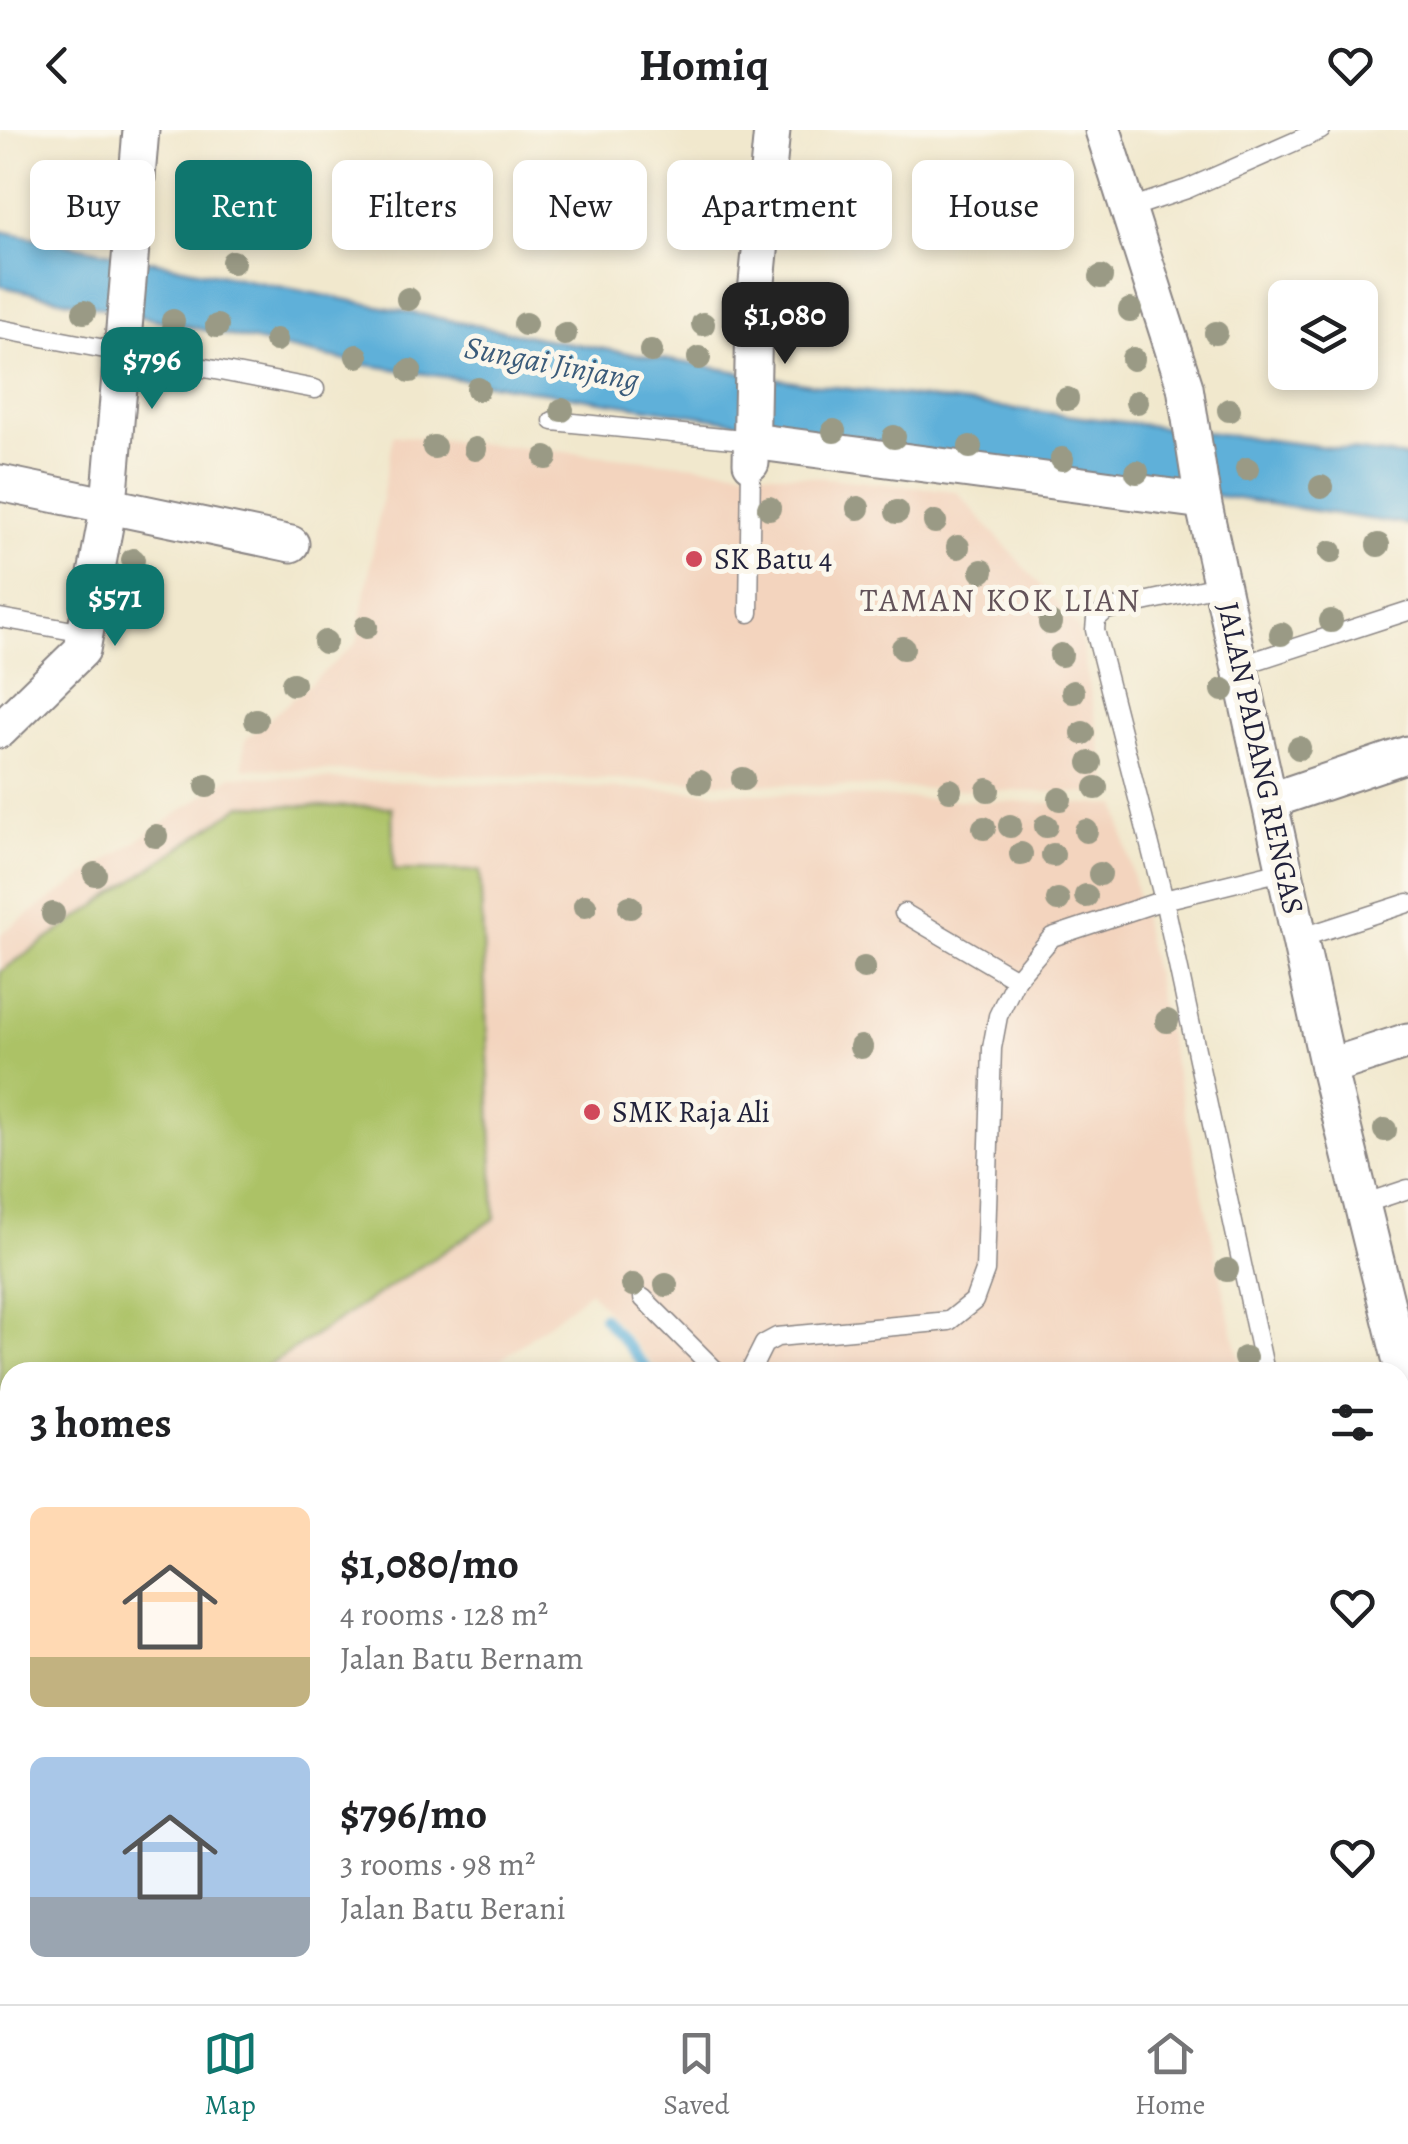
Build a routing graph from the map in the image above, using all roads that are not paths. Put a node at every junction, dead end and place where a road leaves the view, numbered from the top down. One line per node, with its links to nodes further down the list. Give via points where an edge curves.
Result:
1 (140, 130): 7 (street)
2 (772, 130): 10 (street, via 754,313)
3 (1103, 130): 5 (street, JALAN PADANG RENGAS)
4 (1321, 130): 5 (lane)
5 (1130, 208): 12 (street, JALAN PADANG RENGAS, via 1185,387)
6 (0, 328): 7 (lane)
7 (125, 353): 8 (lane); 13 (street)
8 (315, 389)
9 (552, 422): 10 (lane)
10 (751, 442): 12 (street); 17 (lane)
11 (0, 483): 13 (street)
12 (1203, 498): 15 (street, JALAN PADANG RENGAS)
13 (110, 504): 14 (street); 19 (street)
14 (291, 544)
15 (1223, 584): 20 (street, JALAN PADANG RENGAS); 25 (lane, via 1106,610 1096,619)
16 (1408, 612): 20 (lane)
17 (749, 613)
18 (0, 618): 19 (lane)
19 (85, 633): 21 (street, via 82,650)
20 (1242, 665): 23 (street, JALAN PADANG RENGAS)
21 (0, 730)
22 (1408, 754): 23 (street)
23 (1272, 800): 24 (street, JALAN PADANG RENGAS)
24 (1286, 870): 25 (lane); 28 (street, JALAN PADANG RENGAS)
25 (1164, 900): 29 (lane, via 1052,938); 38 (lane)
26 (1408, 904): 28 (lane)
27 (904, 913): 29 (lane)
28 (1300, 938): 31 (street, JALAN PADANG RENGAS)
29 (1016, 979): 37 (lane, via 992,1048 985,1271 974,1302 950,1321 777,1337 764,1344)
30 (1408, 1041): 31 (street)
31 (1328, 1068): 33 (street, JALAN PADANG RENGAS)
32 (1408, 1189): 33 (lane)
33 (1362, 1204): 35 (street, JALAN PADANG RENGAS)
34 (643, 1298): 36 (lane)
35 (1402, 1339)
36 (707, 1362)
37 (755, 1362)
38 (1262, 1362)

